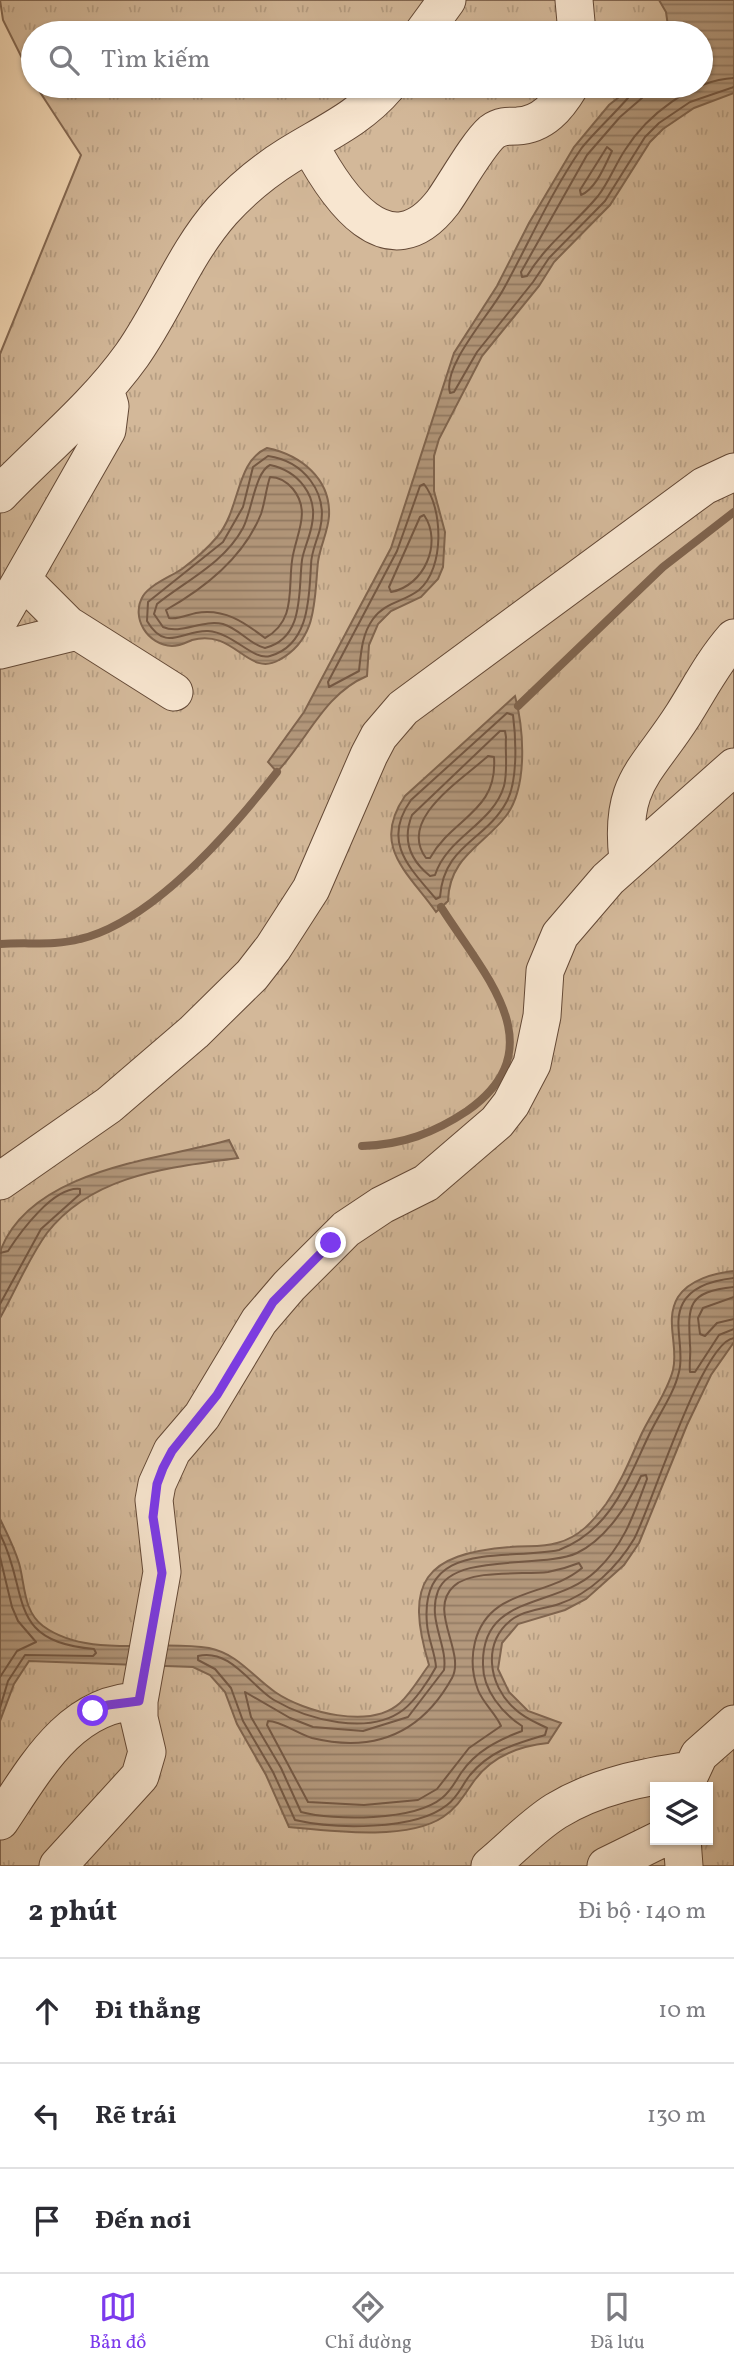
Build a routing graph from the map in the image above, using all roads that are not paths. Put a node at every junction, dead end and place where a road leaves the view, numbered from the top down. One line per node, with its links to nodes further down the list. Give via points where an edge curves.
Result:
1 (447, 0): 3 (lane)
2 (574, 0): 4 (lane)
3 (432, 21)
4 (576, 21)
5 (374, 98): 7 (lane, via 345,124)
6 (560, 98): 7 (lane, via 543,119 492,133 440,205 408,232 385,231 358,212 330,180)
7 (309, 144): 8 (lane, via 255,180 211,225 187,258 148,331)
8 (105, 389): 10 (lane); 11 (lane, via 110,406 107,430)
9 (734, 472): 19 (lane, via 704,486 404,708 369,755 311,889 251,975 194,1032 109,1105)
10 (0, 494)
11 (23, 580): 12 (lane); 13 (lane)
12 (0, 618)
13 (77, 631): 15 (lane); 16 (lane)
14 (734, 638): 18 (lane, via 638,776 627,819)
15 (0, 650)
16 (174, 692)
17 (734, 767): 18 (lane)
18 (628, 860): 20 (lane, via 571,919 551,952 541,990 538,1042 511,1104 447,1167 346,1229 289,1286 259,1321 209,1406 172,1451 154,1500 162,1573)
19 (0, 1181)
20 (141, 1693): 23 (lane, via 79,1720 38,1766); 26 (lane, via 147,1752 144,1769)
21 (734, 1724): 22 (lane, via 710,1742)
22 (687, 1779): 27 (lane, via 630,1781 580,1798 535,1826)
23 (0, 1821)
24 (650, 1844): 28 (lane)
25 (682, 1845): 29 (lane)
26 (58, 1866)
27 (490, 1866)
28 (606, 1866)
29 (684, 1866)

